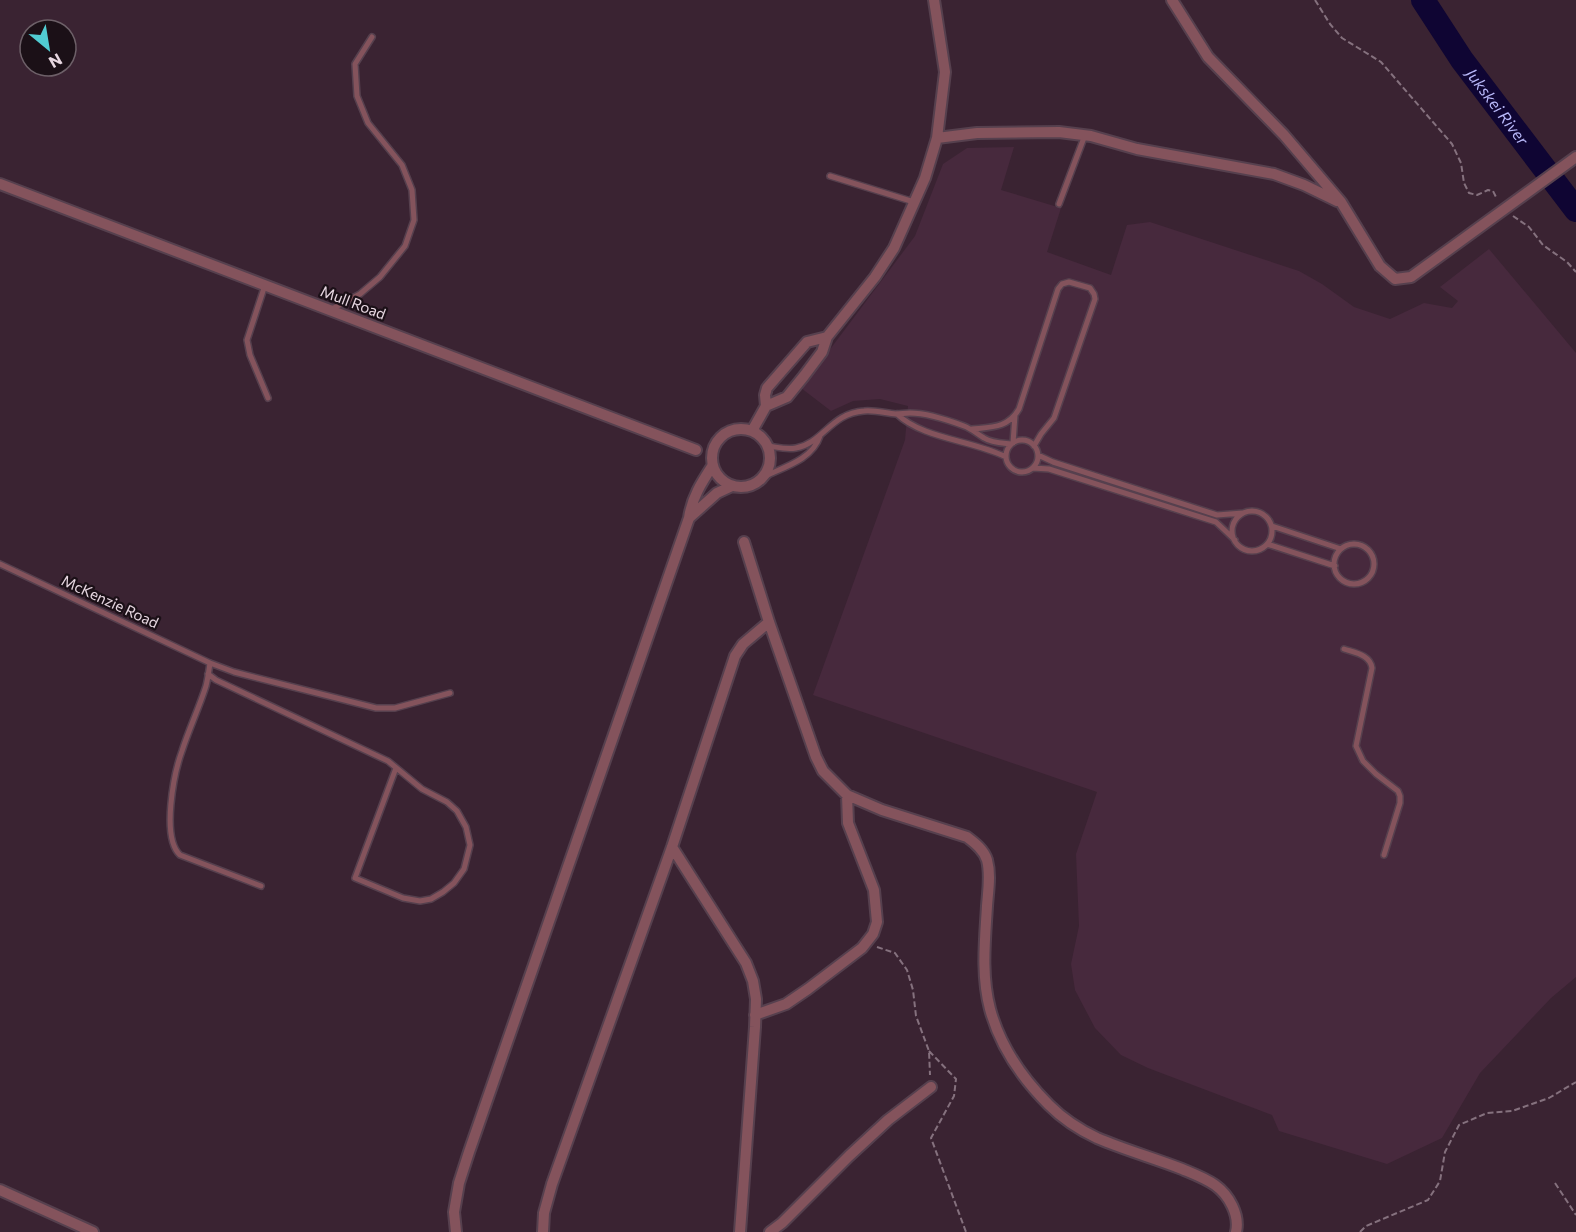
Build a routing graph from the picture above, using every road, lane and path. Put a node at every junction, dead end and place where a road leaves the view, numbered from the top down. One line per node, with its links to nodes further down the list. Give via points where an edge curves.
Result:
1 (934, 0): 6 (street, via 945,72)
2 (1172, 0): 11 (street, via 1208,57 1284,135)
3 (1315, 0): 13 (path, via 1342,38 1381,62 1452,144 1469,193 1492,191)
4 (372, 37): 16 (lane, via 355,64 357,96 368,123 402,165 412,190 414,220 405,246 380,277 360,294)
5 (1085, 135): 6 (street, via 1059,132); 11 (street, via 1137,149 1274,174); 12 (lane)
6 (937, 138): 10 (street)
7 (1576, 157): 13 (street)
8 (830, 176): 10 (lane)
9 (0, 184): 15 (street, Mull Road)
10 (914, 202): 17 (street, via 894,248)
11 (1341, 202): 13 (street, via 1380,266 1395,279 1412,277)
12 (1059, 204)
13 (1503, 208): 14 (path)
14 (1576, 272)
15 (265, 285): 16 (street, Mull Road); 18 (lane, via 247,340)
16 (330, 310): 28 (street, Mull Road)
17 (827, 337): 19 (street, via 822,352 787,397); 19 (street, via 807,342 780,372 767,388)
18 (268, 398)
19 (766, 406): 23 (street)
20 (897, 414): 22 (lane, via 930,416); 24 (lane, via 851,412); 30 (lane, via 924,431)
21 (1015, 415): 22 (lane, via 1000,426); 25 (lane); 27 (lane, via 1060,286 1069,282 1090,288 1095,299 1054,418)
22 (972, 429): 25 (lane, via 985,439)
23 (752, 431): 26 (street); 31 (street, via 734,430 719,439 714,447)
24 (820, 435): 26 (lane, via 795,448); 33 (lane, via 815,448 806,456)
25 (1012, 444): 27 (lane, via 1028,441); 30 (lane)
26 (768, 446): 33 (street, via 770,462)
27 (1034, 446): 29 (lane)
28 (696, 450)
29 (1038, 455): 32 (lane); 35 (lane, via 1212,513)
30 (1006, 457): 32 (lane, via 1008,465 1016,471)
31 (713, 465): 34 (street, via 716,474); 36 (street, via 696,492)
32 (1033, 468): 38 (lane, via 1049,468 1216,522)
33 (763, 477): 34 (street, via 748,486)
34 (732, 486): 36 (street, via 717,493)
35 (1243, 513): 37 (lane, via 1258,512); 38 (lane, via 1233,525)
36 (689, 518): 63 (street, via 459,1183 454,1212)
37 (1272, 526): 40 (lane); 41 (lane)
38 (1234, 540): 40 (lane, via 1251,551)
39 (744, 542): 44 (street)
40 (1267, 544): 43 (lane)
41 (1341, 549): 43 (lane); 43 (lane, via 1353,545 1365,548 1373,558 1373,570 1365,580 1353,584 1342,579)
42 (0, 564): 46 (lane, McKenzie Road)
43 (1335, 566)
44 (770, 622): 50 (street, via 816,757 823,771); 51 (street, via 743,644 735,656)
45 (1344, 649): 52 (lane, via 1370,660 1372,668 1356,746 1363,761 1400,796)
46 (210, 663): 47 (lane); 48 (lane, McKenzie Road, via 376,708 395,708)
47 (208, 674): 49 (lane); 53 (lane, via 176,771 170,819 174,847 180,855)
48 (450, 693)
49 (396, 768): 49 (lane, via 447,802 466,827 470,845 464,869 454,883 431,899 404,898 355,878)
50 (847, 795): 54 (street, via 848,823 874,891 877,922); 68 (street, via 975,843 987,860 989,876 984,969 989,1008 1011,1058 1050,1106 1072,1124 1216,1186 1236,1215)
51 (672, 847): 55 (street, via 746,963 753,981); 64 (street, via 552,1184)
52 (1384, 855)
53 (261, 886)
54 (866, 943): 55 (street, via 786,1004); 56 (path, via 895,953 907,970 916,1016)
55 (756, 1016): 65 (street)
56 (929, 1051): 58 (path); 67 (path, via 956,1079 954,1096 931,1137)
57 (1576, 1082): 69 (path, via 1549,1098 1512,1111 1487,1113 1459,1125 1445,1152 1440,1181 1428,1200)
58 (931, 1087): 66 (street, via 888,1120)
59 (1555, 1183): 61 (path)
60 (0, 1190): 62 (street)
61 (1576, 1215)
62 (93, 1232)
63 (456, 1232)
64 (543, 1232)
65 (740, 1232)
66 (770, 1232)
67 (966, 1232)
68 (1236, 1232)
69 (1360, 1232)

